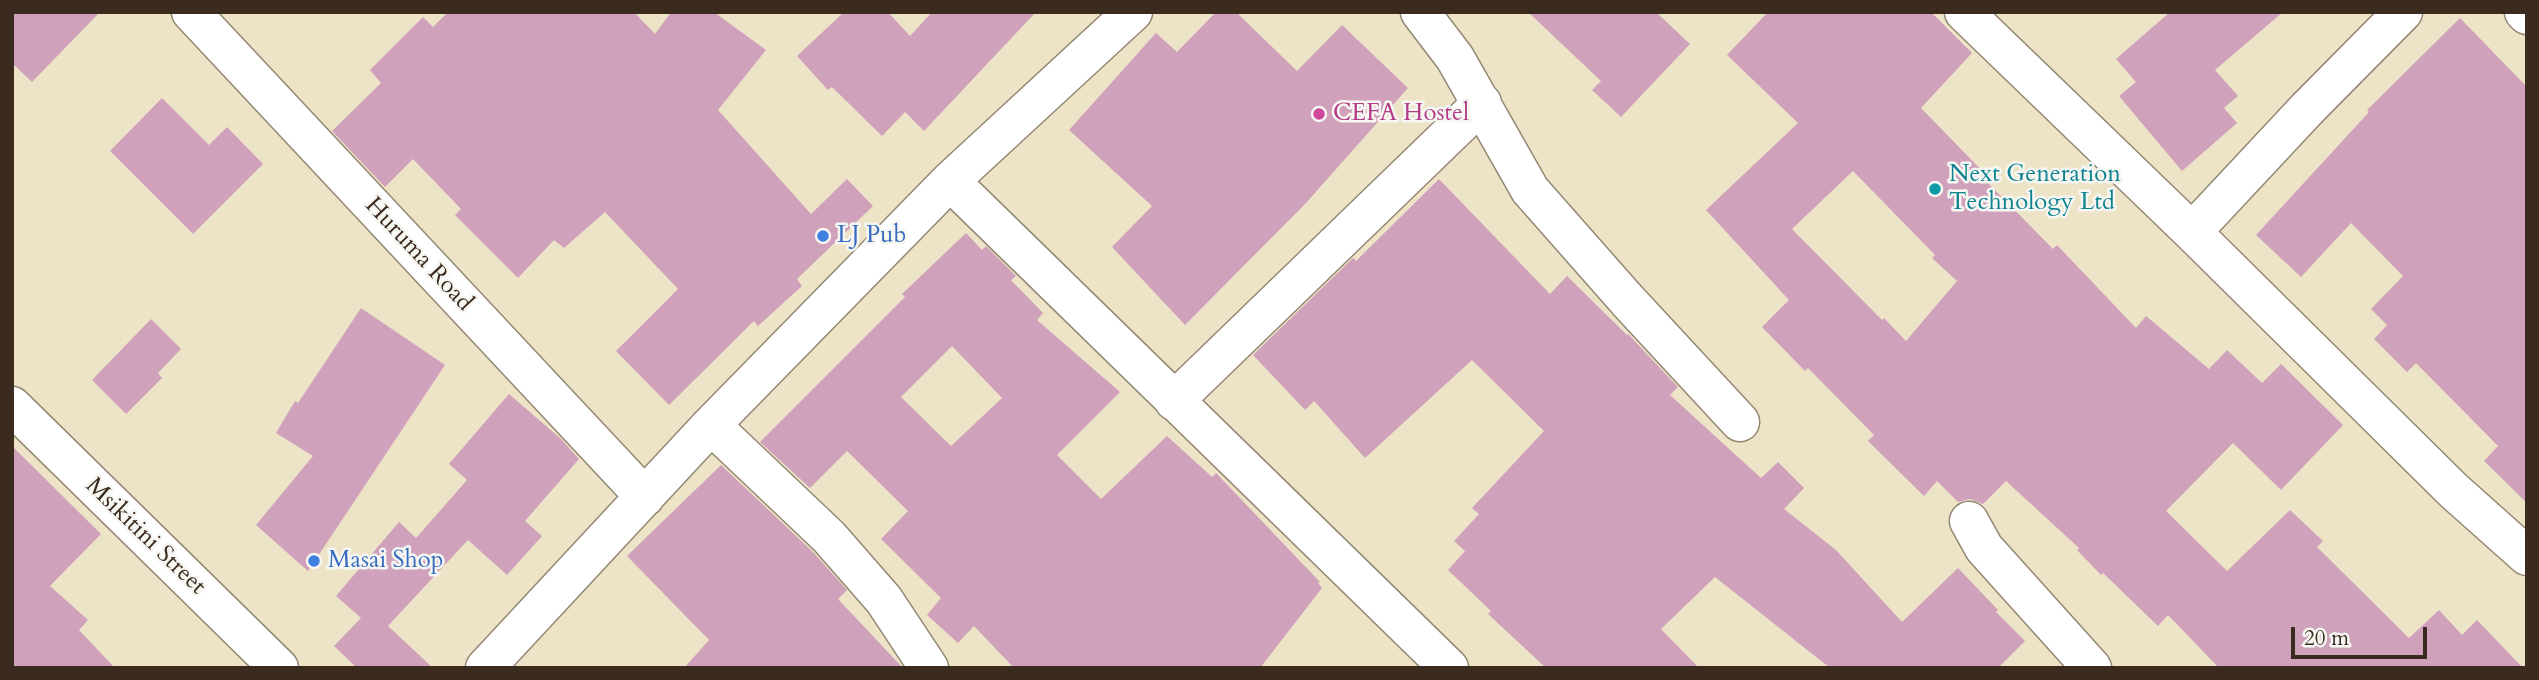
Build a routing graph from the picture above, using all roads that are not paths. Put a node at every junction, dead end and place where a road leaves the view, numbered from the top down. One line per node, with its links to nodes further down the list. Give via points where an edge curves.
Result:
1 (191, 12): 13 (street, Huruma Road)
2 (1133, 12): 7 (street)
3 (1420, 12): 6 (street)
4 (1964, 12): 8 (street)
5 (2403, 12): 8 (street)
6 (1482, 103): 9 (street); 11 (street, via 1530,190)
7 (950, 181): 9 (street); 12 (street)
8 (2192, 232): 15 (street, via 2454,491)
9 (1174, 401): 19 (street)
10 (12, 406): 16 (street, Msikitini Street)
11 (1740, 422)
12 (711, 425): 13 (street); 18 (street, via 829,537 884,600)
13 (645, 497): 17 (street)
14 (1969, 521): 20 (street, via 1984,548)
15 (2527, 556)
16 (279, 668)
17 (485, 668)
18 (929, 668)
19 (1449, 668)
20 (2092, 668)

